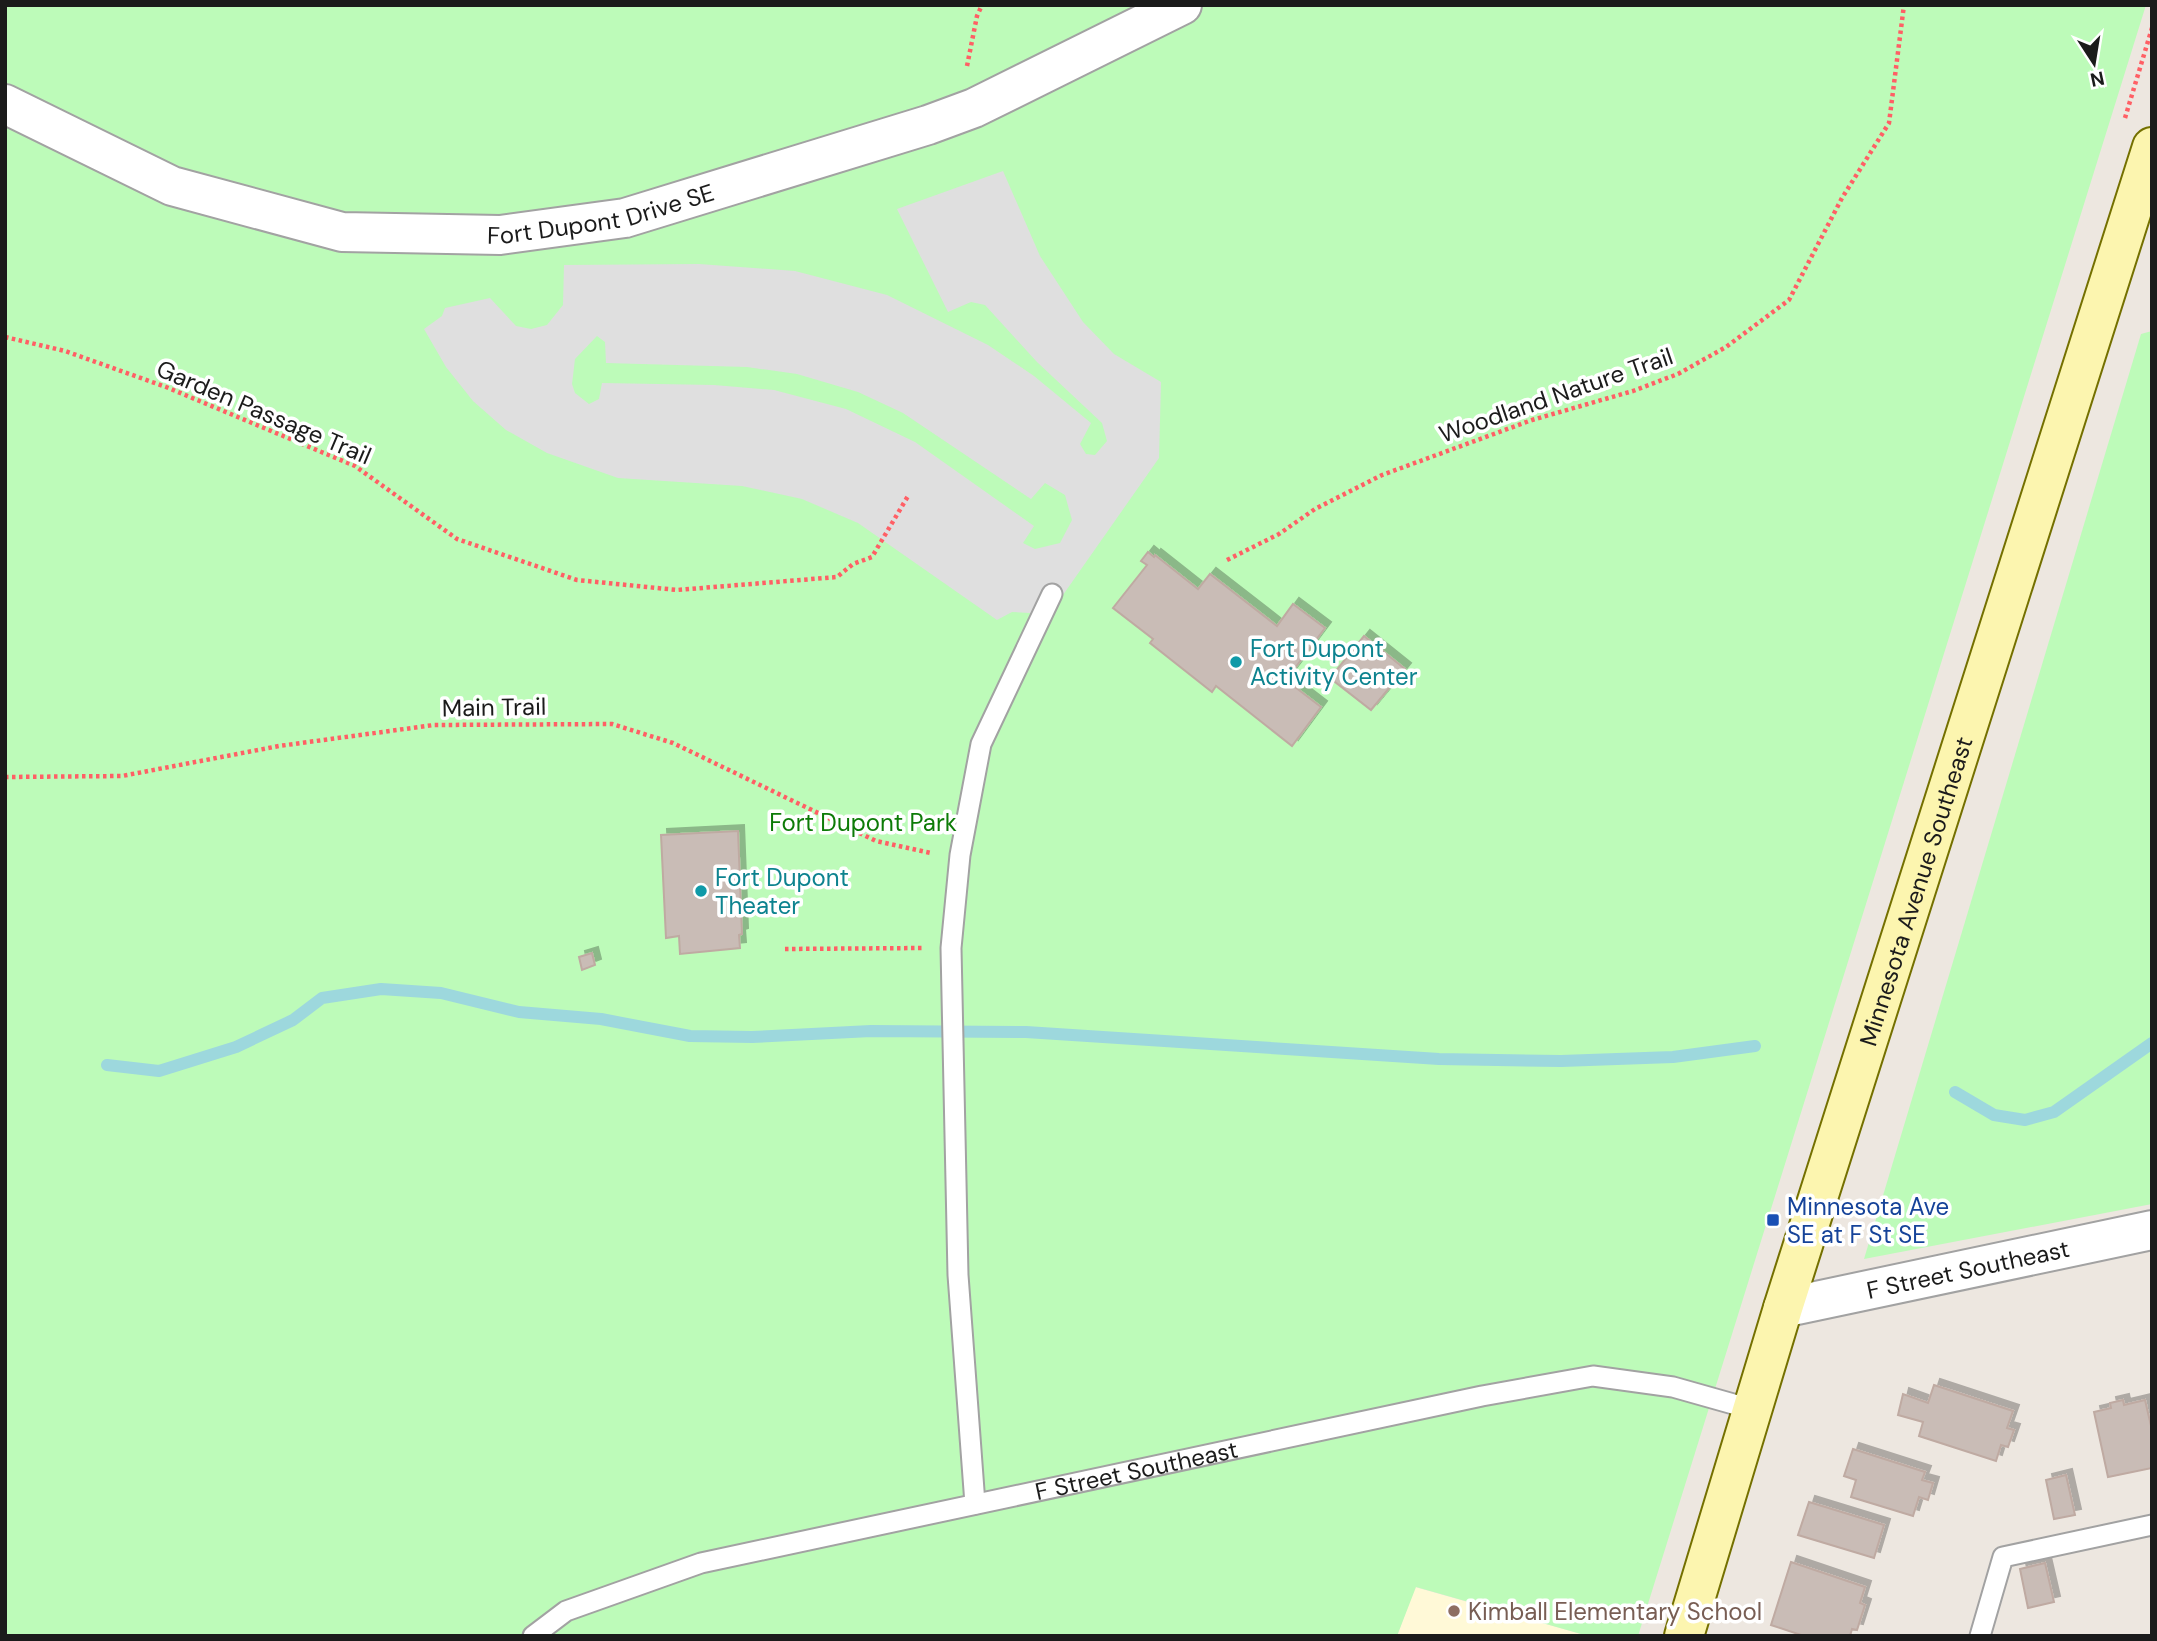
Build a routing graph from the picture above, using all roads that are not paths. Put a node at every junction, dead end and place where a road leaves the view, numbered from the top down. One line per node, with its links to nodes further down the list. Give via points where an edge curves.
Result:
1 (1182, 5): 2 (street, Fort Dupont Drive SE, via 974,108 928,125 625,218 500,235 342,232 172,186)
2 (5, 104)
3 (2152, 146): 6 (main road, Minnesota Avenue Southeast)
4 (1052, 594): 8 (lane, via 981,744 960,855 951,948 958,1275)
5 (2152, 1230): 6 (street, F Street Southeast)
6 (1783, 1308): 7 (main road, Minnesota Avenue Southeast)
7 (1751, 1409): 8 (lane, F Street Southeast, via 1673,1387 1593,1376); 11 (main road, Minnesota Avenue Southeast)
8 (975, 1504): 10 (lane, F Street Southeast, via 701,1563 566,1611)
9 (2152, 1525): 12 (lane, via 2003,1557)
10 (533, 1636)
11 (1684, 1636)
12 (1980, 1636)

